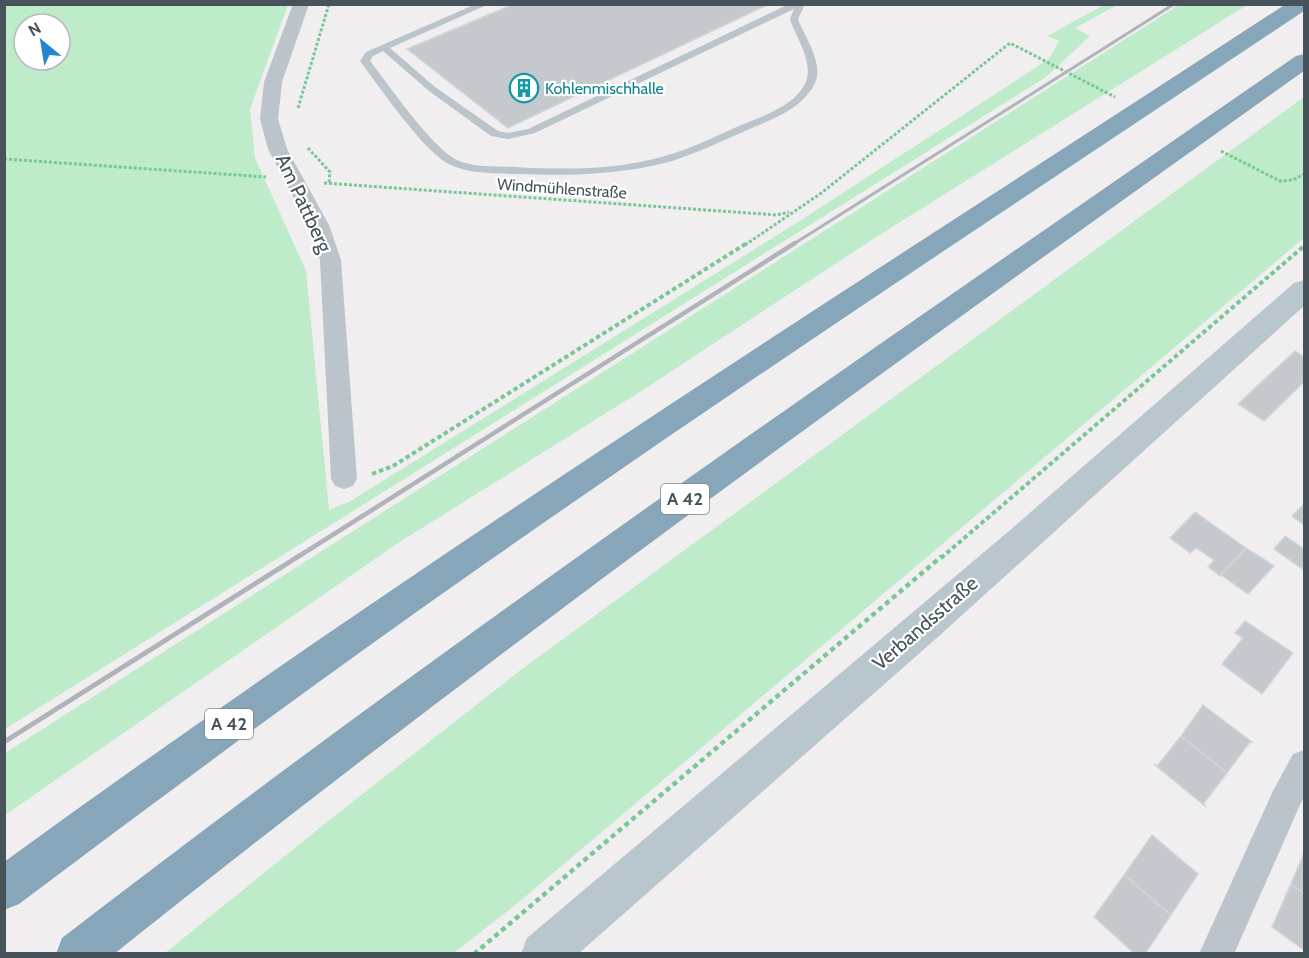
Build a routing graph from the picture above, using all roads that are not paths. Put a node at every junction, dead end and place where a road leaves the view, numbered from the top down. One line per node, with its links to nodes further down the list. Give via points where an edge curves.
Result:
1 (301, 4): 8 (street, Am Pattberg, via 268,106 272,133 316,220 332,266)
2 (485, 4): 5 (lane)
3 (799, 4): 5 (lane, via 531,131 508,136 484,128); 5 (lane, via 794,18 813,73 811,83 801,95 786,107 686,153 596,170 471,167 444,158 365,61 369,54)
4 (1302, 4): 10 (highway, A 42, via 456,563 124,798)
5 (384, 47)
6 (1305, 61): 12 (highway, A 42, via 535,606 188,866)
7 (1305, 290): 13 (main road, Verbandsstraße)
8 (344, 479)
9 (1305, 765): 11 (street, via 1284,802)
10 (4, 889)
11 (1216, 953)
12 (78, 954)
13 (543, 954)

